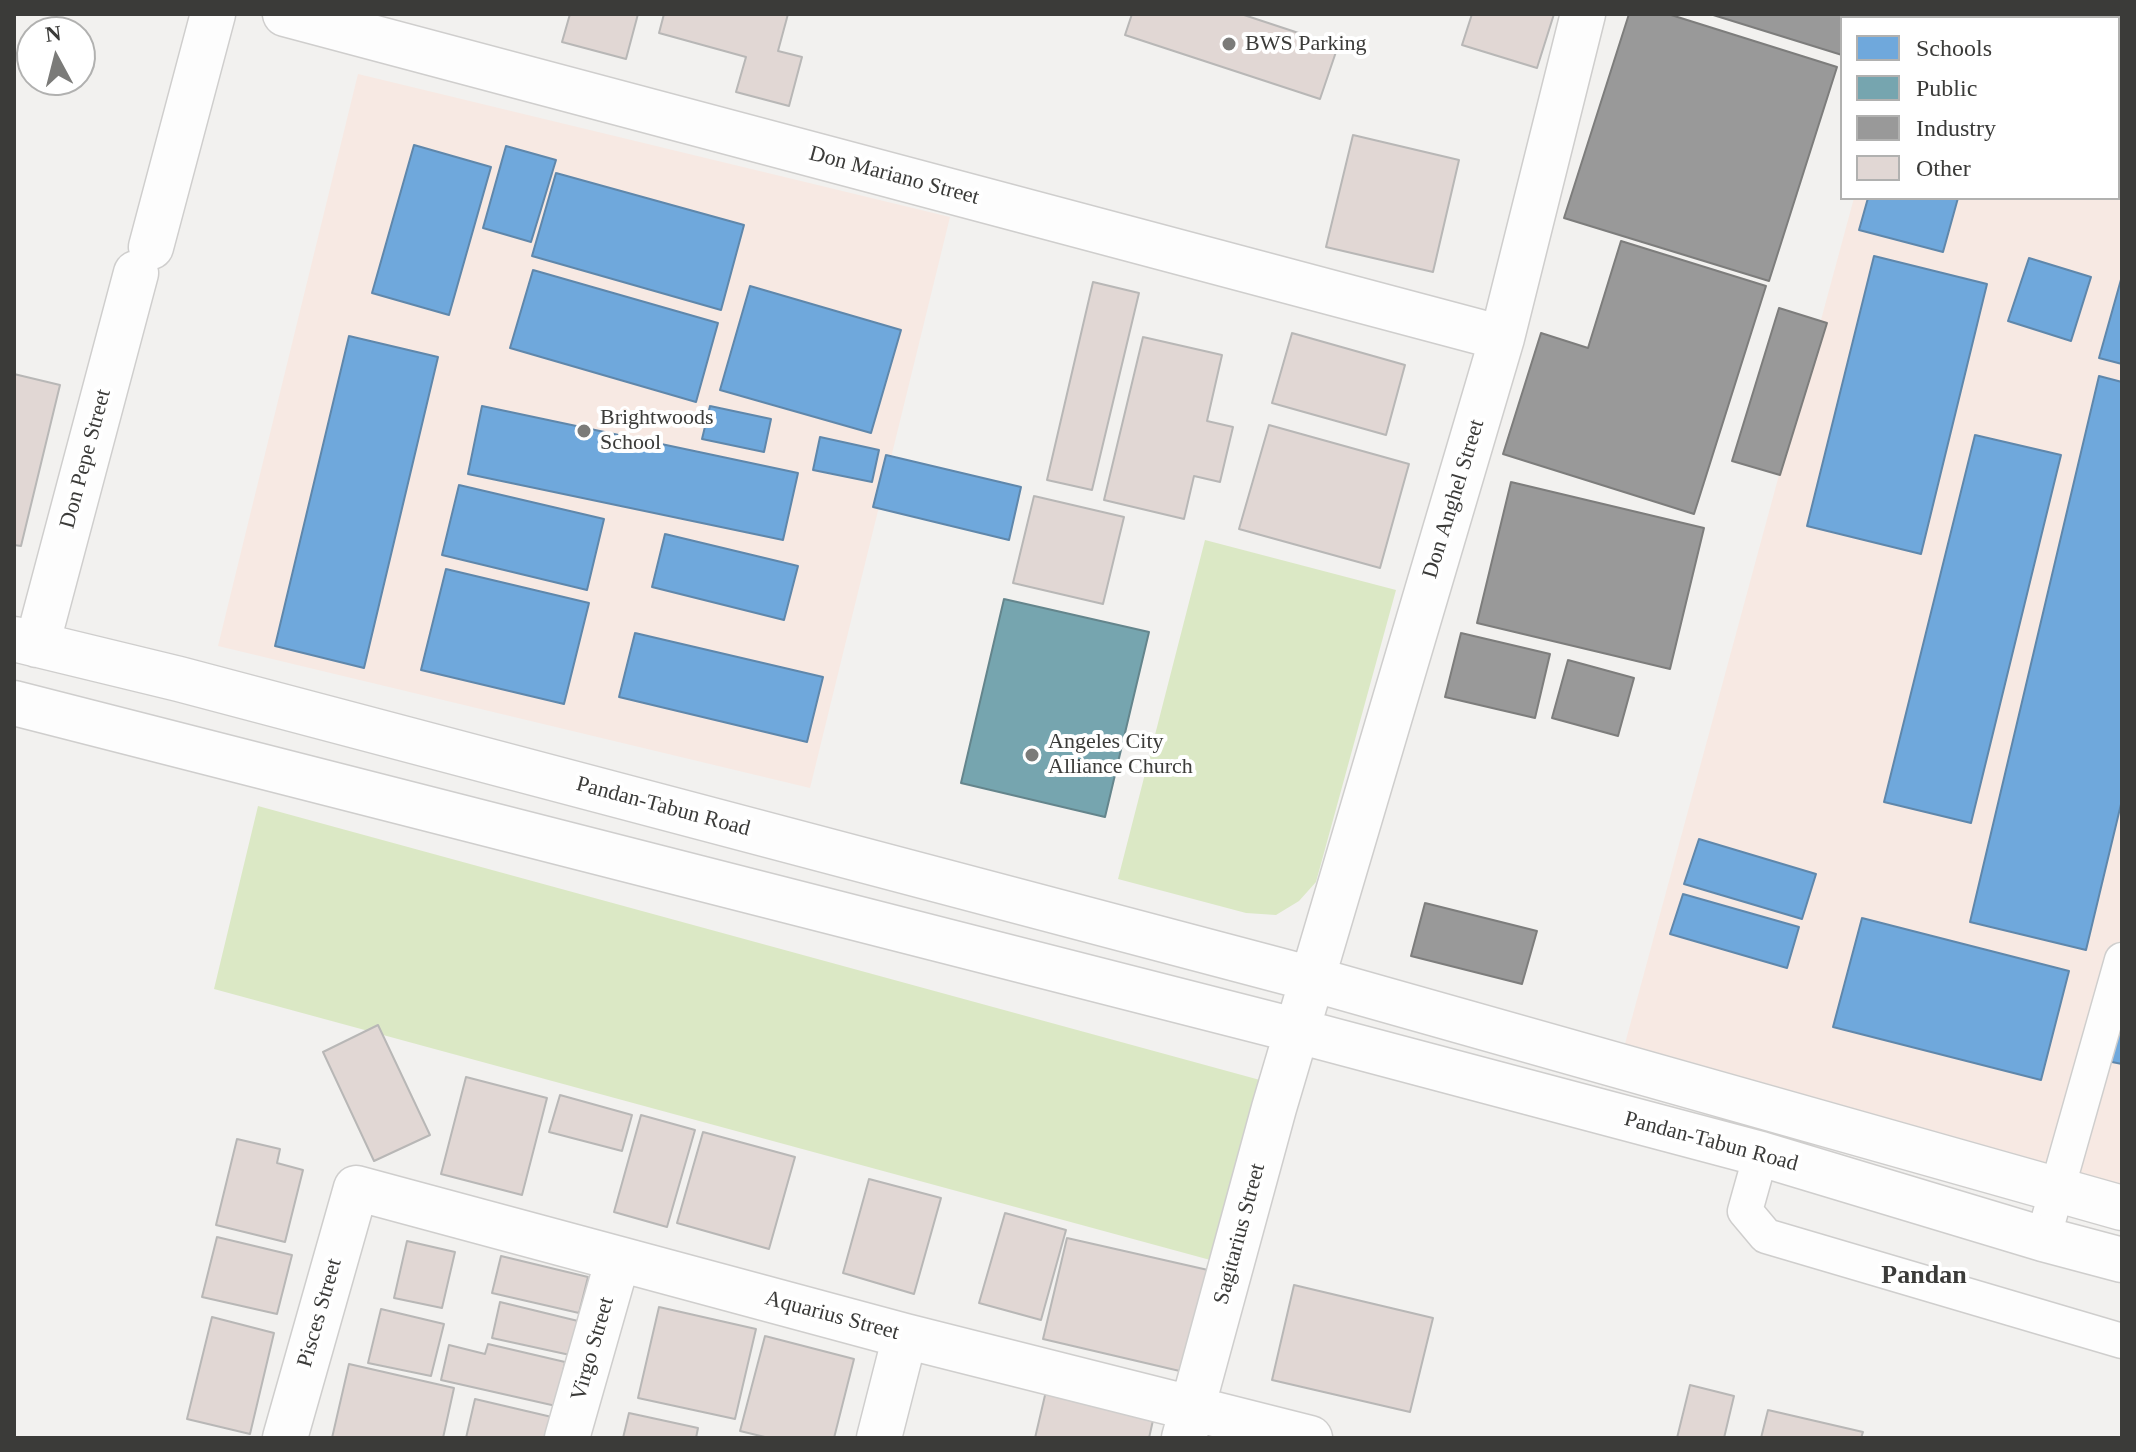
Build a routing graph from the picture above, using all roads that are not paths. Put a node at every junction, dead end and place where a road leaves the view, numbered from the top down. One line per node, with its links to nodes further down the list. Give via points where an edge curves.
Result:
1 (213, 14): 5 (street, Don Pepe Street)
2 (285, 14): 4 (street, Don Mariano Street)
3 (1583, 14): 4 (street, Don Anghel Street)
4 (1502, 338): 8 (street, Don Anghel Street)
5 (25, 642): 8 (street, Pandan-Tabun Road)
6 (14, 703): 9 (street, Pandan-Tabun Road)
7 (2122, 960): 12 (lane)
8 (1312, 979): 9 (street); 12 (street, Pandan-Tabun Road)
9 (1298, 1031): 10 (street, Pandan-Tabun Road); 19 (street, Sagitarius Street)
10 (1761, 1154): 14 (street, Pandan-Tabun Road); 18 (lane, via 1745,1211 1766,1236)
11 (356, 1188): 15 (street, Aquarius Street); 20 (street, Pisces Street)
12 (2058, 1190): 13 (street, Pandan-Tabun Road); 14 (lane)
13 (2122, 1208)
14 (2043, 1239): 16 (street, Pandan-Tabun Road)
15 (618, 1259): 17 (street, Aquarius Street); 21 (street, Virgo Street)
16 (2122, 1260)
17 (905, 1336): 19 (street, Aquarius Street); 22 (street)
18 (2122, 1341)
19 (1188, 1423): 23 (street, Aquarius Street)
20 (285, 1438)
21 (567, 1438)
22 (879, 1438)
23 (1310, 1438)

